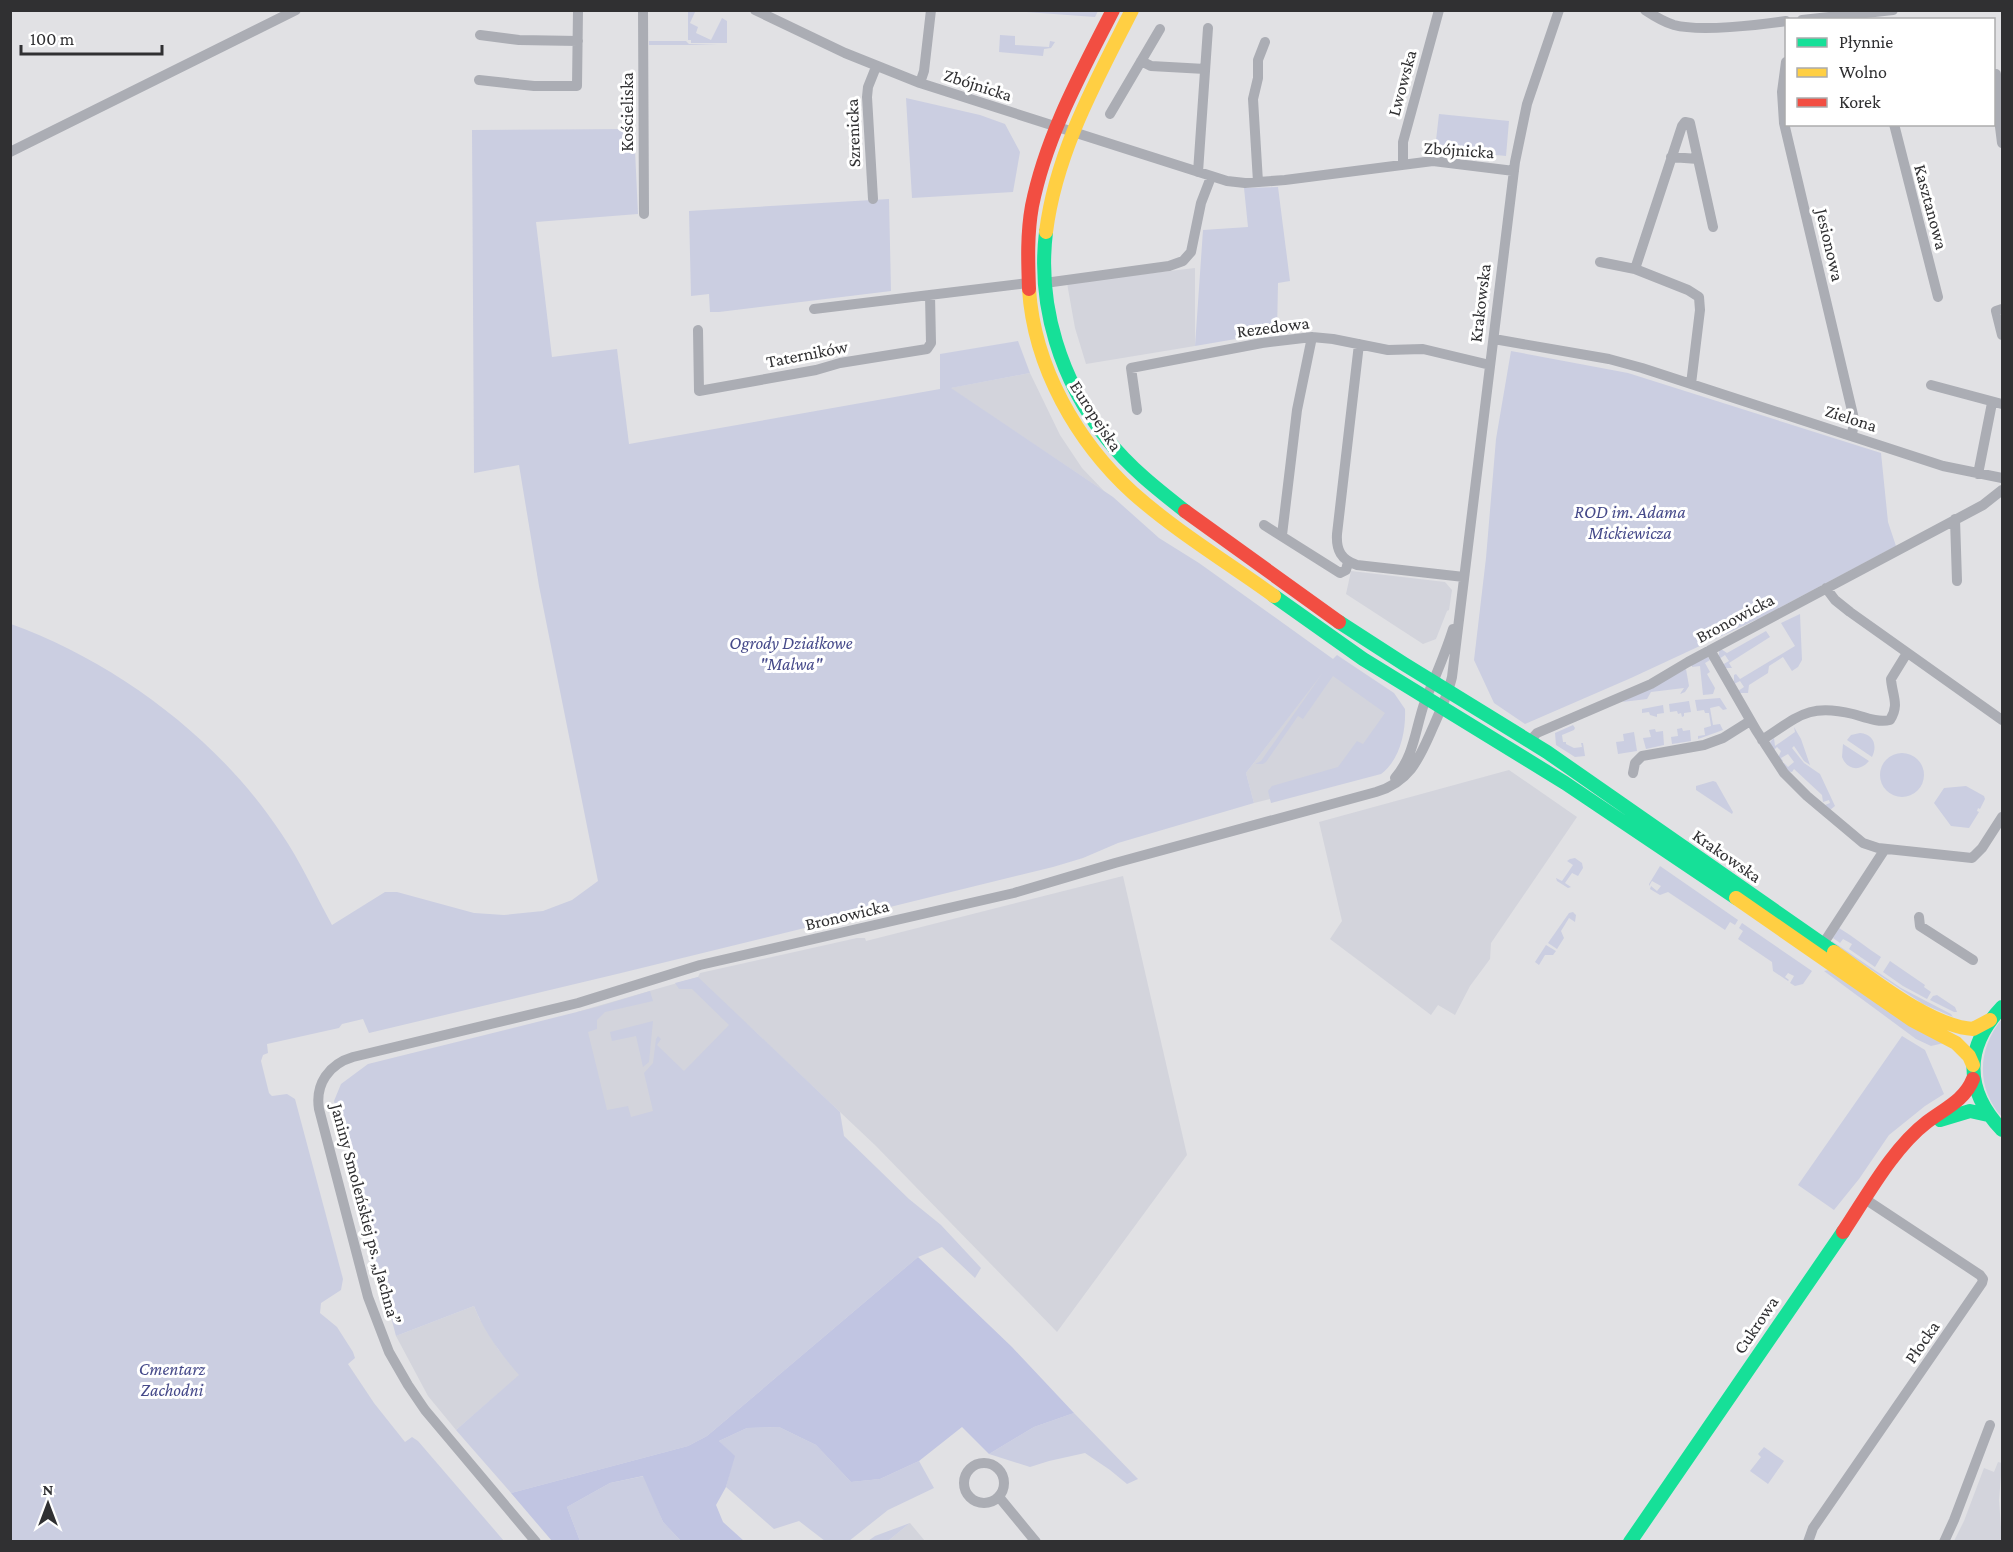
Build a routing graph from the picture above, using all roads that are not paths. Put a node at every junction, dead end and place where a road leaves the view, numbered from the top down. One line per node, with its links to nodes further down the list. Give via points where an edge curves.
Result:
1 (296, 10): 35 (street)
2 (578, 10): 19 (street)
3 (643, 10): 44 (street, Kościeliska)
4 (755, 10): 22 (street, Zbójnicka)
5 (931, 10): 27 (street)
6 (1113, 10): 32 (main road, Europejska)
7 (1132, 10): 33 (main road, Europejska)
8 (1439, 10): 38 (street, Lwowska, via 1403,142)
9 (1559, 10): 39 (street, Krakowska, via 1527,104)
10 (1645, 10): 15 (street, via 1674,25 1688,27)
11 (1893, 10): 13 (street)
12 (1865, 12): 13 (street); 14 (street)
13 (1881, 16)
14 (1818, 18)
15 (1785, 21)
16 (1208, 28): 23 (street)
17 (1160, 29): 21 (street)
18 (480, 35): 19 (street)
19 (578, 41): 26 (street, via 577,86)
20 (1265, 42): 42 (street, via 1258,60 1253,99)
21 (1141, 61): 23 (street, via 1151,66); 29 (street)
22 (876, 67): 27 (street, Zbójnicka); 43 (street, Szrenicka, via 867,97)
23 (1205, 69): 40 (street)
24 (1785, 70): 64 (street, Jesionowa, via 1784,123 1854,418)
25 (1996, 74): 28 (street)
26 (479, 80)
27 (920, 83): 32 (street, Zbójnicka)
28 (1998, 106): 30 (street); 34 (street)
29 (1110, 114)
30 (2002, 125)
31 (1895, 126): 51 (street, Kasztanowa)
32 (1056, 127): 33 (street, Zbójnicka); 48 (main road, Europejska, via 1032,201 1027,241)
33 (1072, 133): 40 (street, Zbójnicka); 49 (main road, Europejska, via 1049,203 1044,242)
34 (2002, 143)
35 (10, 152)
36 (1671, 157): 37 (street); 37 (street, via 1682,126 1688,121); 47 (street)
37 (1698, 159): 45 (street)
38 (1403, 164): 39 (street, Zbójnicka, via 1434,161); 42 (street, Zbójnicka, via 1317,177)
39 (1514, 171): 57 (street, Krakowska)
40 (1198, 172): 41 (street, Zbójnicka)
41 (1211, 177): 42 (street, Zbójnicka, via 1236,183); 49 (street, via 1201,203 1193,247 1183,261)
42 (1257, 177)
43 (873, 199)
44 (644, 214)
45 (1713, 227)
46 (1600, 262): 47 (street)
47 (1635, 269): 60 (street, via 1699,297)
48 (1028, 283): 50 (street); 80 (main road, Europejska, via 1038,341 1055,386 1069,415 1119,480 1247,577 1361,658)
49 (1045, 283): 78 (main road, Europejska, via 1054,335 1075,390 1101,432 1129,465 1191,517 1340,622)
50 (930, 295): 52 (street); 54 (street, Taterników, via 931,343 927,349 699,391)
51 (1938, 297)
52 (814, 309)
53 (2002, 309): 55 (street, via 1996,310)
54 (698, 330)
55 (2002, 335)
56 (1312, 338): 58 (street, Rezedowa); 63 (street, Rezedowa, via 1262,343 1131,368); 70 (street, via 1297,410)
57 (1494, 339): 59 (street, Krakowska); 60 (street, Zielona, via 1609,359)
58 (1359, 344): 59 (street, Rezedowa, via 1400,351 1423,349); 71 (street, via 1336,543 1338,552)
59 (1490, 365): 72 (street, Krakowska)
60 (1691, 384): 64 (street, Zielona)
61 (1931, 385): 62 (street)
62 (1997, 404): 65 (street)
63 (1137, 410)
64 (1852, 436): 65 (street, Zielona)
65 (1978, 474): 66 (street, Zielona)
66 (2002, 478)
67 (2002, 490): 68 (street, Bronowicka, via 1990,501)
68 (1955, 519): 73 (street); 74 (street, Bronowicka)
69 (1264, 525): 70 (street)
70 (1282, 536): 71 (street, via 1340,573 1346,570)
71 (1348, 562): 72 (street)
72 (1464, 577): 75 (street, Krakowska)
73 (1957, 581)
74 (1827, 588): 76 (street, Bronowicka); 77 (street, via 1834,600)
75 (1460, 605): 78 (street, Krakowska); 79 (street, Krakowska)
76 (1710, 650): 83 (street); 84 (street, Bronowicka, via 1651,684 1537,733)
77 (1907, 653): 82 (street); 85 (street, via 1891,679 1896,705 1890,720 1816,710 1801,715)
78 (1434, 682): 79 (main road, Krakowska); 80 (street, Krakowska)
79 (1448, 691): 81 (street, Krakowska); 84 (main road, Krakowska)
80 (1427, 699): 81 (main road, Krakowska); 87 (street, Bronowicka, via 1404,767 1390,782)
81 (1442, 707): 87 (street, Bronowicka, via 1413,768 1391,786); 96 (main road, Krakowska, via 1560,780 1912,1020 1957,1043 1969,1055)
82 (2002, 720)
83 (1750, 721): 85 (street); 86 (street, via 1704,745 1642,756)
84 (1530, 741): 91 (main road, Krakowska)
85 (1762, 741): 89 (street, via 1784,773 1807,796 1863,843)
86 (1633, 773)
87 (1366, 795): 95 (street, Bronowicka, via 1020,891 700,965 578,1003 353,1057)
88 (2002, 817): 89 (street, via 1972,858)
89 (1885, 849): 91 (street)
90 (1918, 917): 92 (street, via 1920,926)
91 (1823, 944): 94 (main road, Krakowska, via 1901,998 1933,1015 1967,1029 1977,1029)
92 (1973, 960)
93 (2002, 1007): 94 (main road)
94 (1990, 1020): 96 (main road, via 1978,1040)
95 (335, 1065): 103 (street, Janiny Smoleńskiej ps. „Jachna”, via 321,1086 319,1109 381,1333 424,1410)
96 (1973, 1072): 97 (main road, via 1978,1098); 99 (main road, Cukrowa, via 1969,1091)
97 (1988, 1115): 98 (main road); 99 (main road, Cukrowa, via 1964,1112)
98 (2002, 1130)
99 (1915, 1131): 100 (main road, Cukrowa)
100 (1865, 1199): 105 (main road, Cukrowa); 106 (street, Płocka, via 1983,1279 1813,1528)
101 (1990, 1425): 107 (street)
102 (999, 1497): 104 (street)
103 (536, 1542)
104 (1036, 1542)
105 (1630, 1542)
106 (1808, 1542)
107 (1944, 1542)

